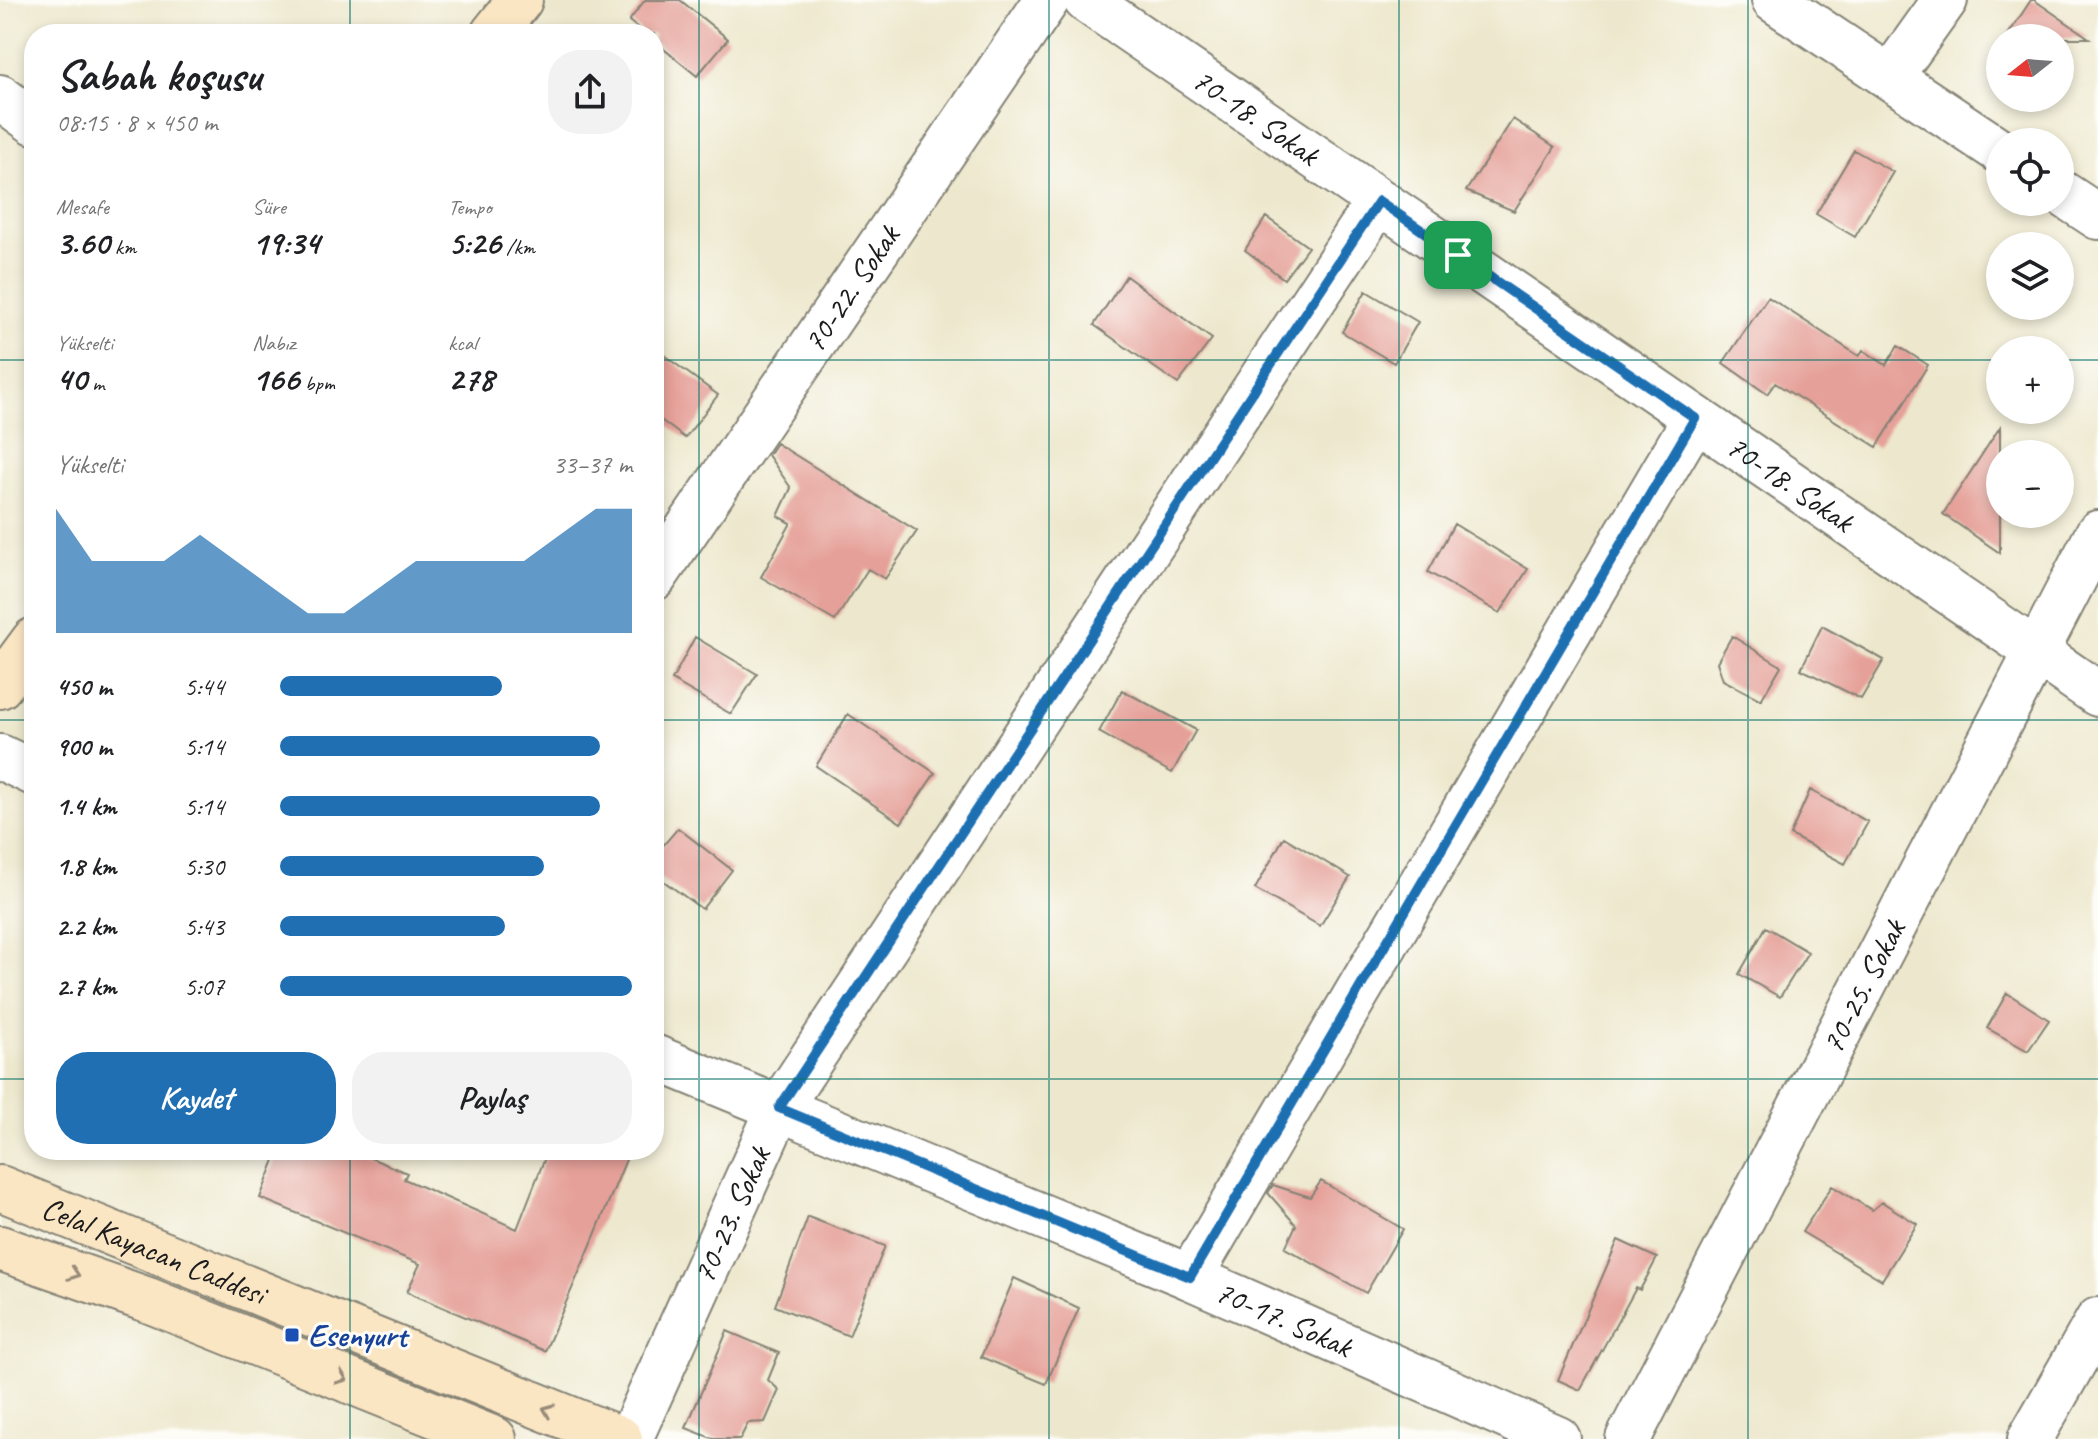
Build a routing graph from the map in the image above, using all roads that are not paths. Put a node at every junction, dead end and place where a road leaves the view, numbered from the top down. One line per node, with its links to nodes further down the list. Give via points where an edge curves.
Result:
1 (520, 0): 6 (street)
2 (1047, 0): 16 (street, 70-22. Sokak)
3 (1086, 0): 11 (street, 70-18. Sokak)
4 (1774, 0): 7 (street)
5 (1945, 0): 7 (street)
6 (501, 24)
7 (1890, 77): 10 (street)
8 (0, 97): 9 (street)
9 (24, 115)
10 (1986, 142)
11 (1379, 201): 14 (street, 70-18. Sokak); 24 (street, 70-23. Sokak)
12 (2074, 201): 13 (street)
13 (2098, 217)
14 (1695, 418): 17 (street, 70-18. Sokak); 27 (street)
15 (2098, 533): 17 (street, 70-25. Sokak)
16 (664, 563)
17 (2035, 651): 20 (street, 70-18. Sokak); 33 (street, 70-25. Sokak)
18 (24, 654): 19 (street)
19 (0, 686)
20 (2098, 694)
21 (0, 757): 22 (street)
22 (24, 768)
23 (664, 1061): 24 (street, 70-17. Sokak)
24 (779, 1108): 27 (street, 70-17. Sokak); 31 (street, 70-23. Sokak)
25 (0, 1188): 30 (street, Celal Kayacan Caddesi, one-way to 25)
26 (0, 1248): 29 (street, Celal Kayacan Caddesi, one-way to 29, via 148,1300)
27 (1190, 1277): 32 (street, 70-17. Sokak)
28 (2098, 1320): 34 (street)
29 (494, 1439)
30 (620, 1439)
31 (630, 1439)
32 (1558, 1439)
33 (1628, 1439)
34 (2030, 1439)

